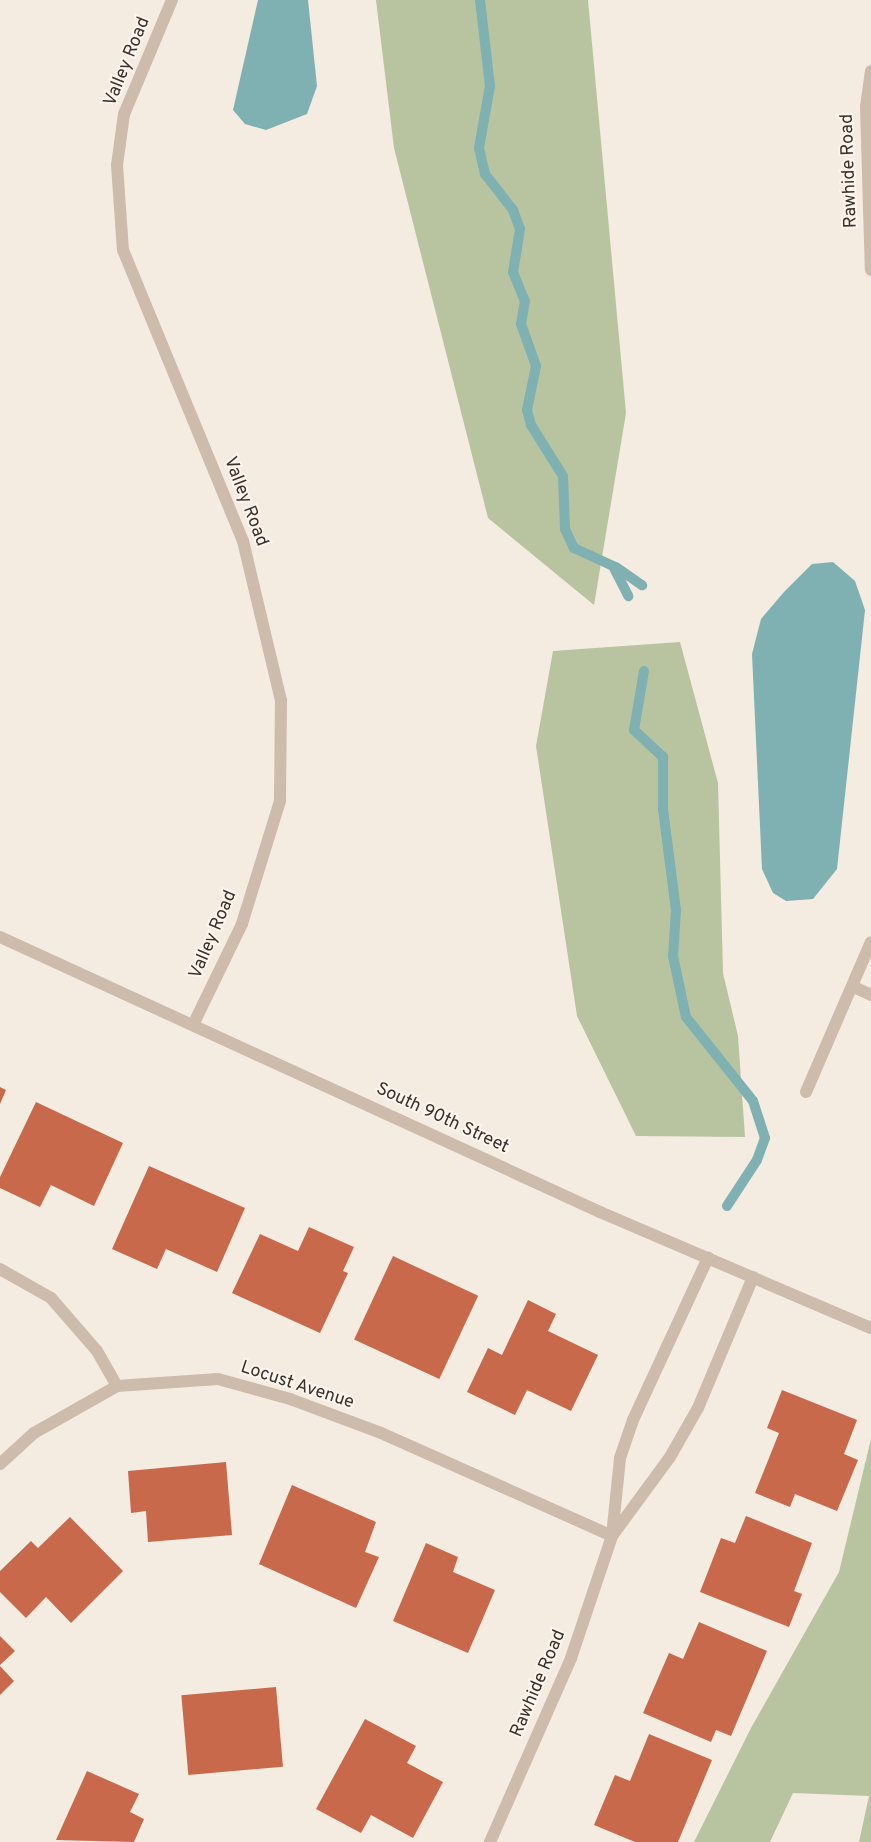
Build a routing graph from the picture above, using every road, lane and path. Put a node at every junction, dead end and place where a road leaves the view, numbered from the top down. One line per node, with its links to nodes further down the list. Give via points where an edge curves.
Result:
1 (172, 0): 8 (street, Valley Road, via 124,114 117,165 123,250 244,541 281,700 280,801 242,924)
2 (871, 71): 3 (street, Rawhide Road, via 866,106)
3 (871, 270)
4 (0, 937): 8 (street, South 90th Street)
5 (871, 942): 6 (street)
6 (854, 987): 7 (street); 9 (street)
7 (871, 995)
8 (194, 1023): 10 (street, South 90th Street)
9 (806, 1092)
10 (708, 1258): 12 (street, South 90th Street); 16 (street, Rawhide Road, via 620,1458)
11 (0, 1269): 14 (street, via 51,1298 97,1351)
12 (753, 1277): 13 (street, South 90th Street); 16 (street, Rawhide Road, via 698,1408 670,1457)
13 (871, 1328)
14 (117, 1386): 15 (street, via 34,1433); 16 (street, Locust Avenue, via 218,1380 290,1398 381,1433)
15 (0, 1464)
16 (612, 1536): 17 (street, Rawhide Road, via 571,1658)
17 (490, 1842)

